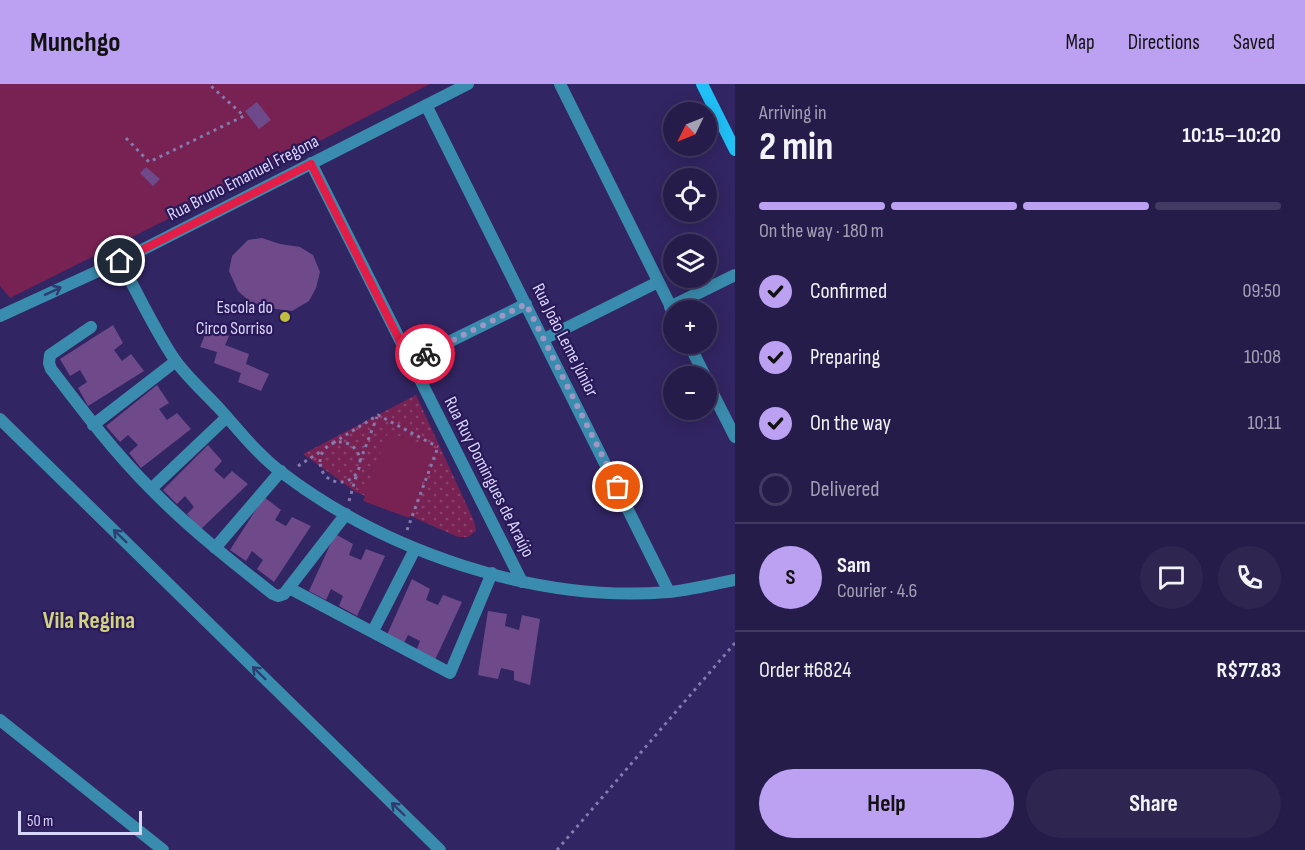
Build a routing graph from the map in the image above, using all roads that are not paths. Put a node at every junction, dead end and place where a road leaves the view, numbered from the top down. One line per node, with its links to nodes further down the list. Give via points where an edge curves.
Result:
1 (468, 84): 4 (street, Rua Bruno Emanuel Fregona)
2 (560, 84): 9 (street)
3 (704, 84): 5 (main road)
4 (426, 105): 6 (street, Rua Bruno Emanuel Fregona); 12 (street, Rua João Leme Júnior)
5 (735, 150)
6 (311, 164): 7 (street, Rua Bruno Emanuel Fregona); 17 (street, Rua Ruy Domingues de Araújo)
7 (120, 261): 13 (street, Rua Bruno Emanuel Fregona, one-way to 7); 16 (street)
8 (735, 275): 11 (street)
9 (658, 282): 10 (street); 15 (street)
10 (667, 300)
11 (690, 300)
12 (526, 304): 15 (street, Rua João Leme Júnior); 17 (street)
13 (0, 316)
14 (91, 327): 21 (street, via 50,355 48,363)
15 (544, 339): 32 (street, Rua João Leme Júnior)
16 (176, 361): 19 (street); 21 (street)
17 (410, 361): 30 (street, Rua Ruy Domingues de Araújo)
18 (717, 400): 22 (street)
19 (227, 417): 23 (street); 24 (street)
20 (0, 419): 36 (street, one-way to 20)
21 (93, 424): 24 (street)
22 (735, 437)
23 (283, 473): 25 (street); 26 (street)
24 (151, 489): 26 (street)
25 (346, 514): 27 (street); 31 (street)
26 (215, 548): 31 (street, via 273,594 285,594)
27 (415, 549): 28 (street); 33 (street)
28 (492, 573): 30 (street); 33 (street, via 450,673)
29 (735, 580): 32 (street)
30 (522, 582): 32 (street, via 570,590)
31 (289, 588): 33 (street)
32 (669, 592)
33 (373, 631)
34 (0, 720): 35 (street)
35 (163, 850)
36 (440, 850)

